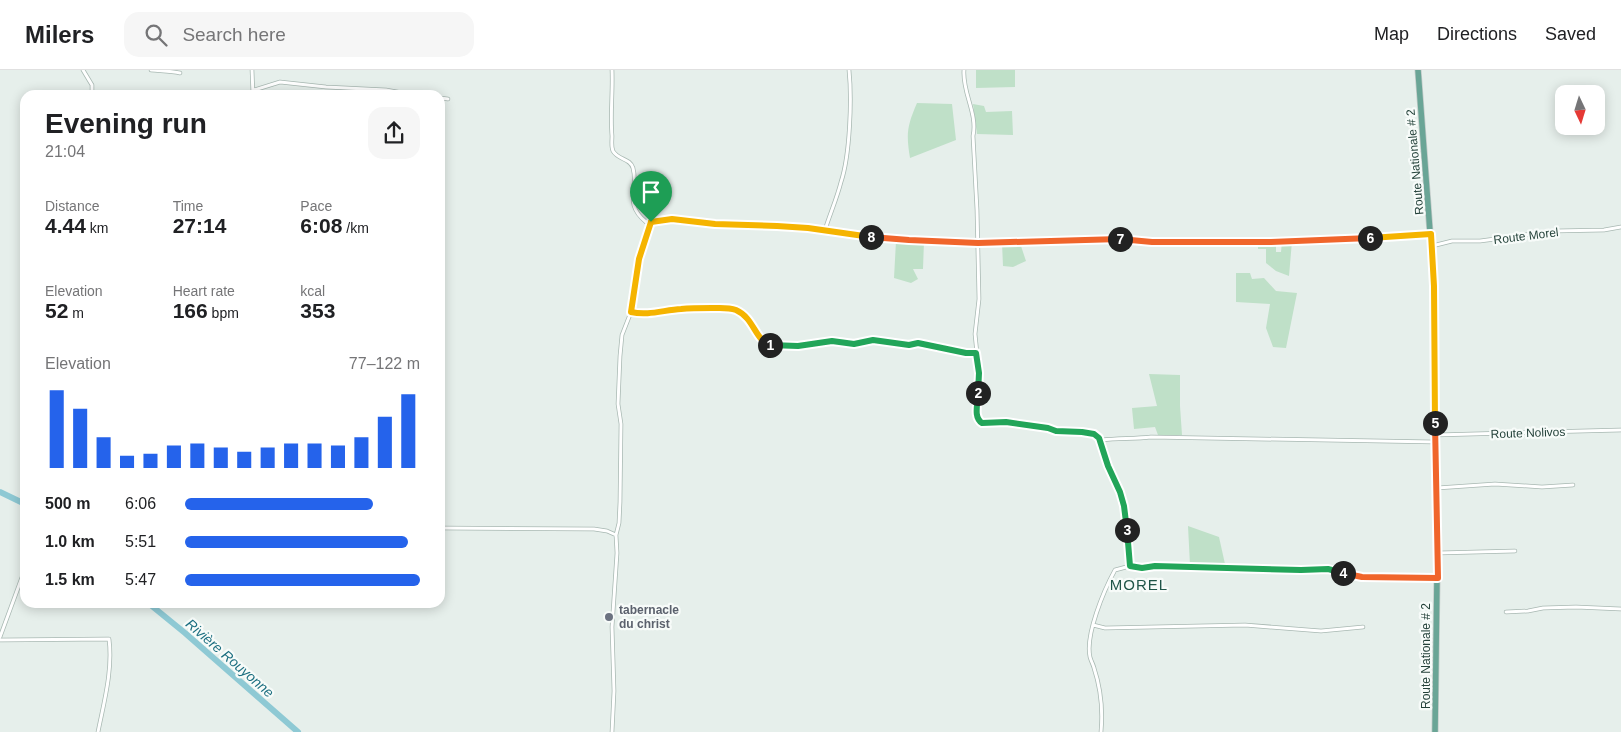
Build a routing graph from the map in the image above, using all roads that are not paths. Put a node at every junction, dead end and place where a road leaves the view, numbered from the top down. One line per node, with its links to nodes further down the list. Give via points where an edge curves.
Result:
1 (83, 70): 9 (street)
2 (151, 70): 8 (street)
3 (252, 70): 10 (street)
4 (612, 70): 14 (street, via 612,148 634,170 635,209 646,222)
5 (849, 70): 16 (street, via 845,164)
6 (964, 70): 18 (street, via 975,129)
7 (1418, 70): 17 (main road, Route Nationale # 2)
8 (180, 73)
9 (92, 90)
10 (254, 90): 11 (street, via 280,82)
11 (386, 90)
12 (445, 99): 13 (street)
13 (448, 99)
14 (651, 222): 16 (street, via 683,220); 20 (street, via 639,259)
15 (1621, 227): 19 (street, Route Morel, via 1452,241)
16 (825, 230): 18 (street, via 909,240)
17 (1431, 234): 18 (street, via 1306,241 1152,242 1111,239); 19 (main road, Route Nationale # 2)
18 (978, 243): 21 (street)
19 (1432, 246): 24 (main road, Route Nationale # 2)
20 (631, 312): 21 (street, via 728,308 745,316 760,339 768,345 798,346 832,341 854,344 873,340 909,345 918,343); 28 (street, via 622,335 620,356 621,494)
21 (976, 353): 23 (street, Route Nolivos, via 978,421 1082,432)
22 (1621, 430): 24 (street, Route Nolivos)
23 (1099, 438): 24 (street, Route Nolivos); 31 (street, via 1124,506)
24 (1435, 439): 26 (main road, Route Nationale # 2)
25 (1573, 485): 26 (street, via 1495,484)
26 (1436, 488): 30 (main road, Route Nationale # 2)
27 (445, 528): 28 (street, via 594,529)
28 (616, 535): 40 (street)
29 (1515, 551): 30 (street)
30 (1437, 554): 32 (main road, Route Nationale # 2)
31 (1130, 566): 32 (street, via 1328,569 1362,577); 36 (street, via 1115,570)
32 (1438, 578): 42 (main road, Route Nationale # 2)
33 (20, 583): 38 (street)
34 (1621, 609): 35 (street, via 1576,607)
35 (1506, 612)
36 (1093, 625): 37 (street, via 1105,628 1251,625 1321,631); 41 (street, via 1090,657 1100,689)
37 (1363, 627)
38 (0, 639): 39 (street, via 109,639 109,677)
39 (98, 732)
40 (612, 732)
41 (1101, 732)
42 (1436, 732)

